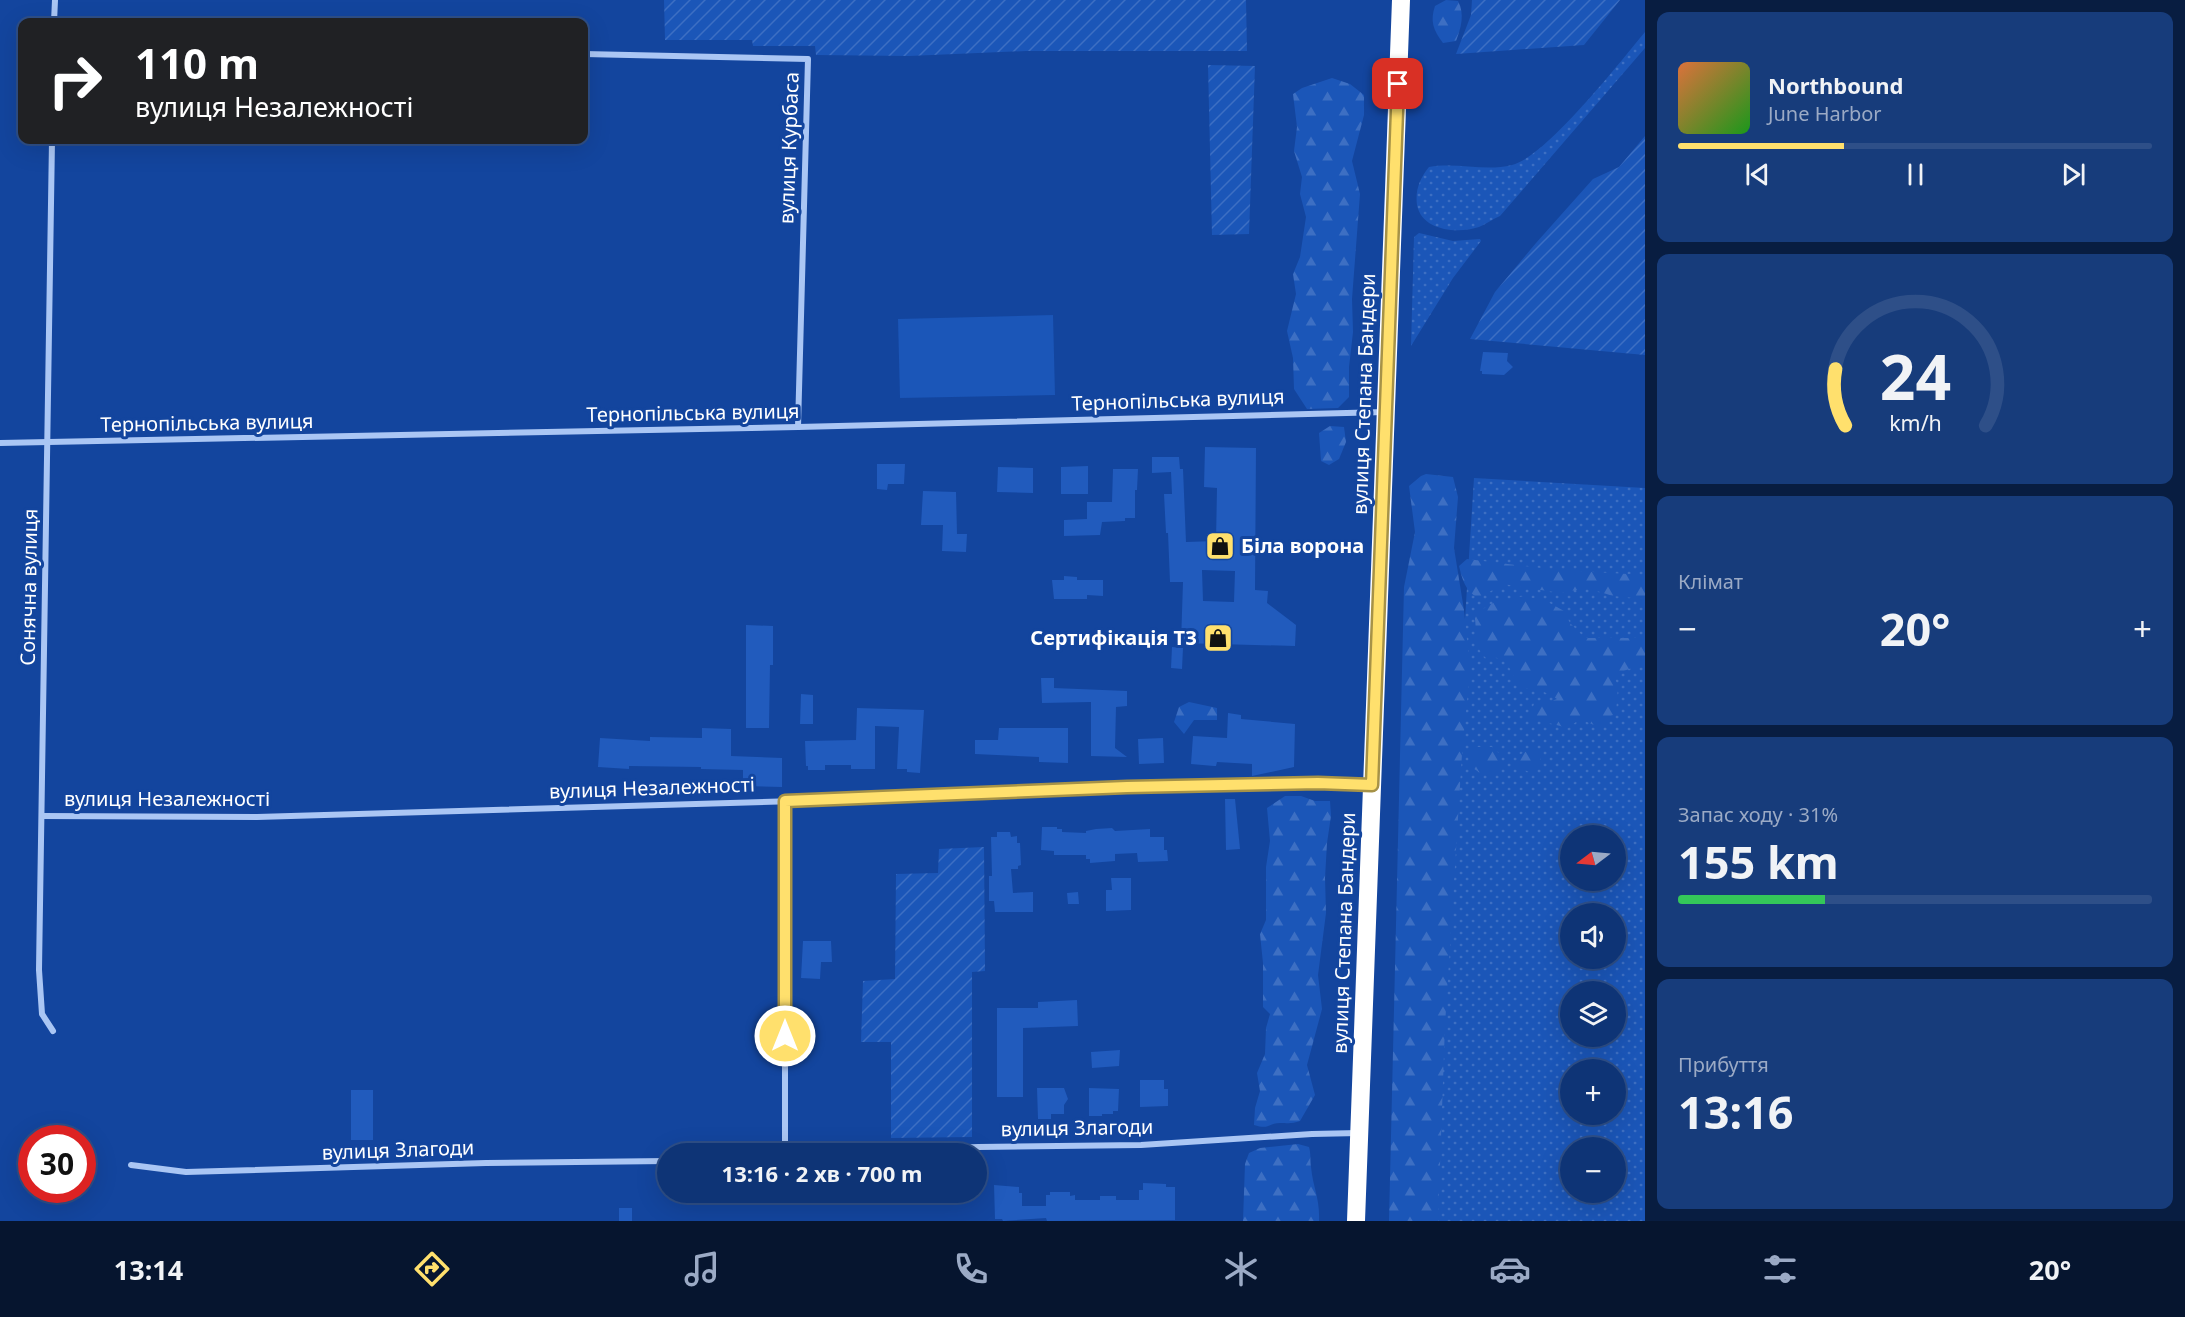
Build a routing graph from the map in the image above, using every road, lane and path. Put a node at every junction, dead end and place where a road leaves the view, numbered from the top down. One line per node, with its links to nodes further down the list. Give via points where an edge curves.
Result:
1 (55, 0): 3 (street)
2 (1401, 0): 6 (highway, вулиця Степана Бандери)
3 (54, 18)
4 (588, 54): 7 (street, вулиця Курбаса, via 808,59)
5 (52, 144): 9 (street, Сонячна вулиця)
6 (1386, 412): 7 (street, Тернопільська вулиця); 10 (highway, вулиця Степана Бандери)
7 (798, 427): 9 (street, Тернопільська вулиця)
8 (0, 443): 9 (street, Тернопільська вулиця)
9 (49, 443): 12 (street, Сонячна вулиця)
10 (1372, 785): 11 (street, вулиця Незалежності, via 1127,787); 14 (highway, вулиця Степана Бандери)
11 (785, 801): 12 (street, вулиця Незалежності, via 257,817); 15 (street)
12 (42, 816): 13 (street, Сонячна вулиця, via 39,970 42,1014)
13 (53, 1031)
14 (1359, 1133): 16 (street, вулиця Злагоди, via 1141,1145); 19 (highway, вулиця Степана Бандери)
15 (785, 1143)
16 (987, 1147)
17 (657, 1161): 18 (street, вулиця Злагоди, via 186,1172)
18 (131, 1165)
19 (1356, 1221)

